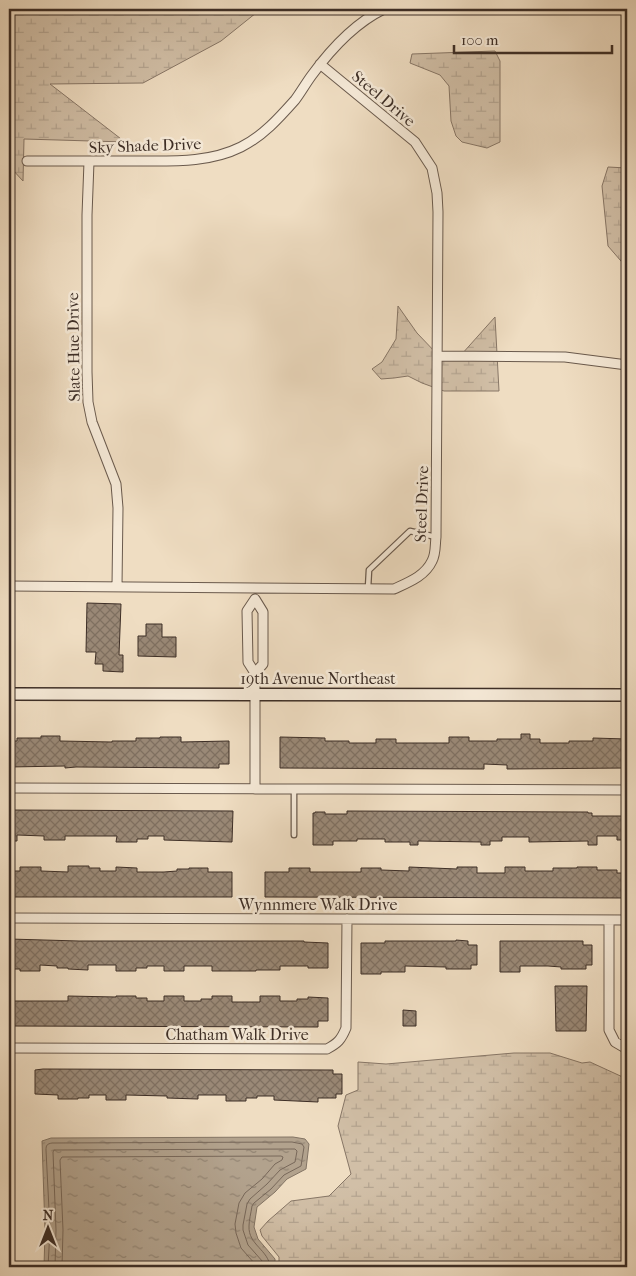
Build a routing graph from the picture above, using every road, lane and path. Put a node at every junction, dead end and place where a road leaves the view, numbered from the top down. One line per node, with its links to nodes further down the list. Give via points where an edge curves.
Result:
1 (384, 9): 2 (street, Sky Shade Drive, via 354,29)
2 (320, 64): 4 (street, Sky Shade Drive, via 279,118 259,136 227,153 204,159); 5 (street, Steel Drive, via 415,142 432,168 438,212)
3 (27, 161): 4 (street, Sky Shade Drive)
4 (89, 162): 9 (street, Slate Hue Drive, via 88,402 92,422 116,484)
5 (438, 356): 6 (street, via 565,357); 7 (street, Steel Drive)
6 (627, 365)
7 (436, 537): 11 (street, Steel Drive, via 433,560 423,574 394,589); 11 (lane, via 410,531 370,570)
8 (9, 586): 9 (street, Steel Drive)
9 (117, 586): 10 (street, Steel Drive)
10 (255, 588): 11 (street, Steel Drive); 12 (street)
11 (368, 588)
12 (255, 599): 13 (street, via 247,611 248,662); 13 (street, via 262,612 263,664)
13 (255, 674): 15 (street)
14 (9, 694): 15 (street, 19th Avenue Northeast)
15 (255, 694): 16 (street, 19th Avenue Northeast); 18 (street)
16 (627, 695)
17 (9, 788): 18 (street)
18 (255, 789): 19 (street)
19 (294, 789): 20 (street); 21 (lane)
20 (627, 790)
21 (294, 835)
22 (9, 918): 23 (street, Wynnmere Walk Drive)
23 (347, 919): 24 (street, Wynnmere Walk Drive); 26 (street, Chatham Walk Drive, via 346,1028 341,1039 327,1049)
24 (609, 920): 25 (street, Wynnmere Walk Drive); 27 (street, via 609,1030 614,1042)
25 (627, 920)
26 (9, 1048)
27 (627, 1049)

